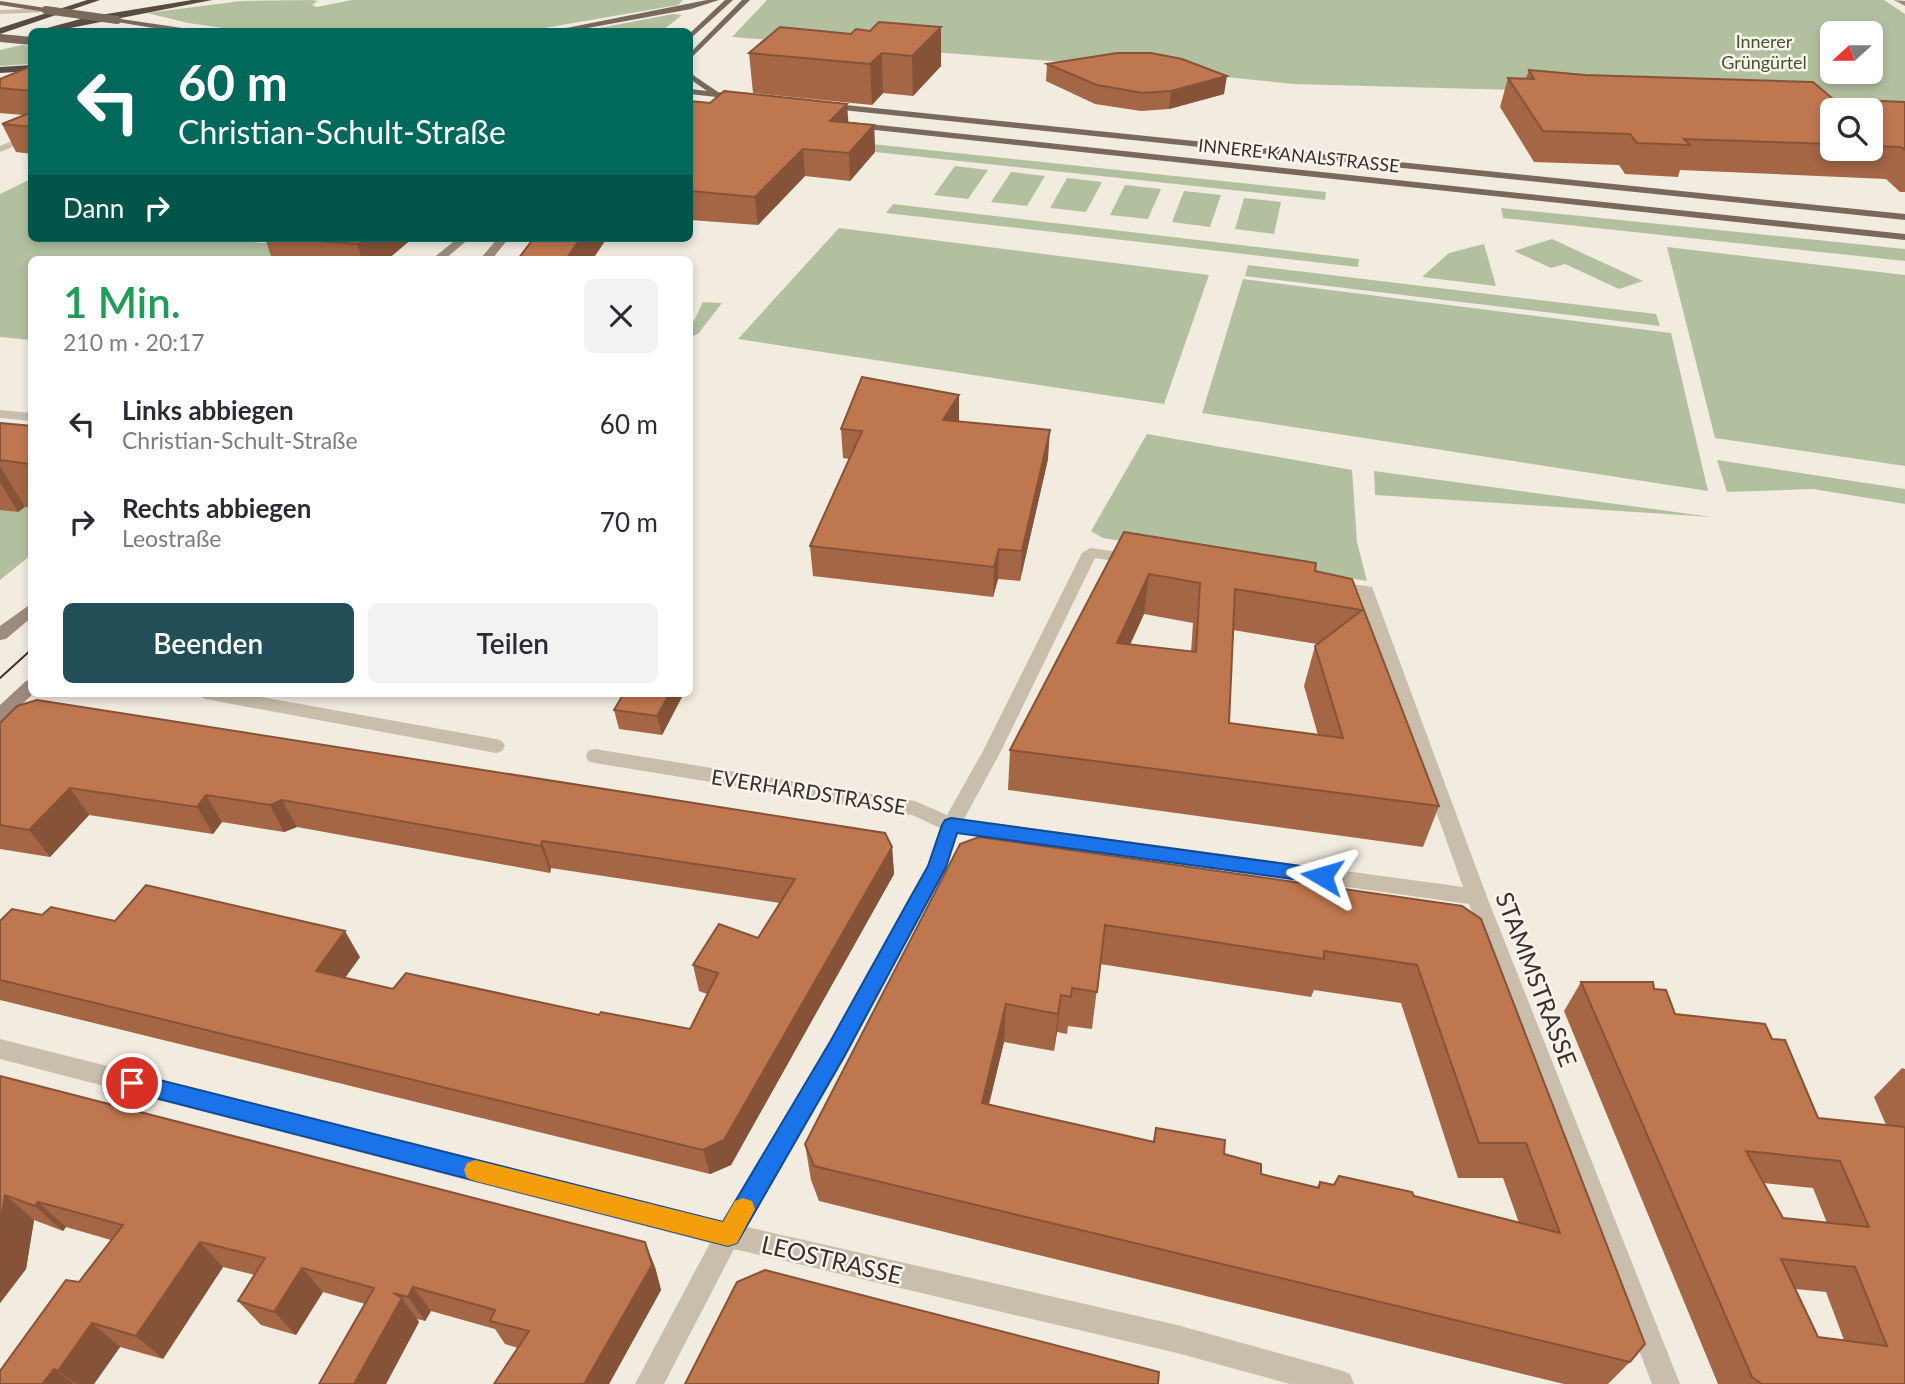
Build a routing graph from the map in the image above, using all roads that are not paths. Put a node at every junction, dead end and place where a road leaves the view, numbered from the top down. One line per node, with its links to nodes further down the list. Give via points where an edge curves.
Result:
1 (96, 0): 16 (highway)
2 (208, 0): 12 (highway)
3 (715, 0): 15 (main road)
4 (729, 0): 18 (main road)
5 (746, 0): 21 (main road)
6 (1898, 0): 8 (main road)
7 (0, 3): 10 (main road)
8 (1905, 4)
9 (112, 6): 12 (highway)
10 (46, 10): 11 (street); 14 (main road, bridge)
11 (0, 12)
12 (55, 26): 13 (highway)
13 (48, 28)
14 (170, 28)
15 (573, 28)
16 (0, 31)
17 (28, 33): 19 (highway)
18 (693, 34)
19 (0, 39): 20 (main road, bridge)
20 (28, 41)
21 (693, 54)
22 (28, 68): 23 (highway)
23 (0, 70)
24 (693, 77): 26 (main road)
25 (693, 92): 26 (main road)
26 (721, 95): 27 (main road)
27 (759, 99)
28 (810, 104): 32 (main road, INNERE KANALSTRASSE)
29 (845, 125): 33 (main road, INNERE KANALSTRASSE)
30 (28, 138): 31 (street)
31 (0, 149)
32 (1473, 172): 33 (main road, via 1461,180); 34 (main road, INNERE KANALSTRASSE)
33 (1391, 183): 35 (main road, INNERE KANALSTRASSE)
34 (1905, 217)
35 (1905, 237)
36 (460, 242): 38 (main road)
37 (501, 242): 39 (main road)
38 (442, 256)
39 (489, 256)
40 (0, 414): 41 (street)
41 (28, 417)
42 (1145, 560): 51 (street, via 1090,553)
43 (1311, 583): 52 (street, STAMMSTRASSE, via 1366,591)
44 (28, 611): 45 (main road)
45 (0, 635)
46 (28, 689): 48 (main road)
47 (227, 697): 49 (street)
48 (0, 715)
49 (496, 746)
50 (595, 757): 51 (street, EVERHARDSTRASSE, via 915,808)
51 (951, 825): 52 (street, EVERHARDSTRASSE); 54 (street, via 937,867 904,928)
52 (1477, 897): 57 (street, STAMMSTRASSE)
53 (0, 1049): 54 (street, LEOSTRASSE)
54 (728, 1235): 55 (street); 56 (street, LEOSTRASSE, via 1177,1339)
55 (649, 1384)
56 (1340, 1384)
57 (1665, 1384)

